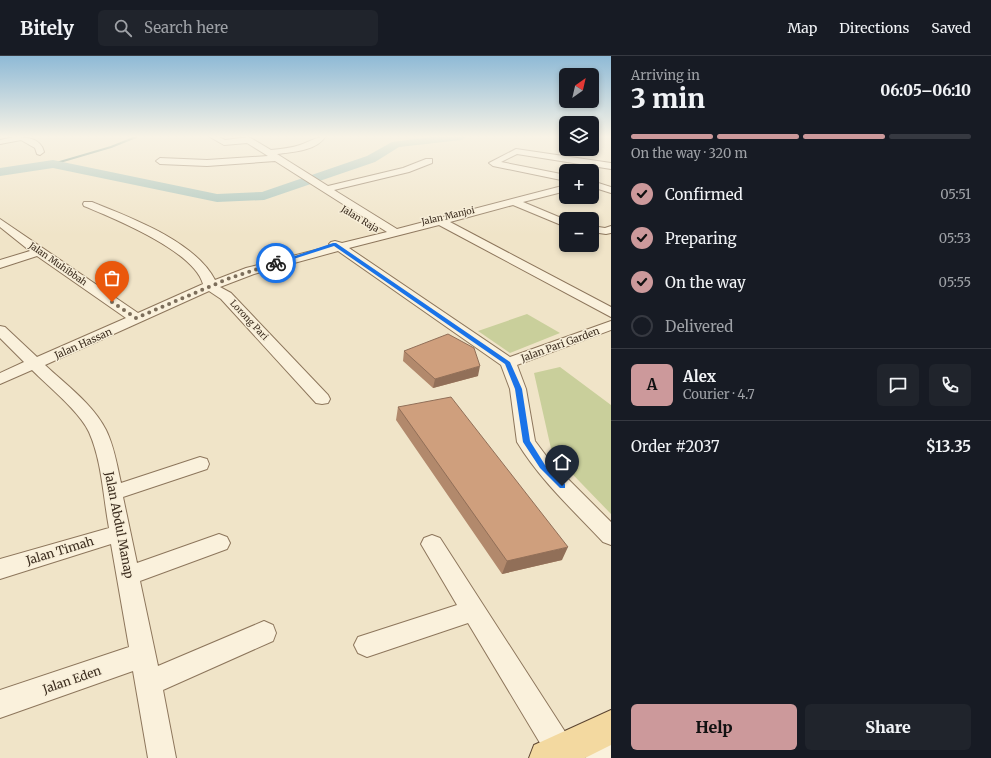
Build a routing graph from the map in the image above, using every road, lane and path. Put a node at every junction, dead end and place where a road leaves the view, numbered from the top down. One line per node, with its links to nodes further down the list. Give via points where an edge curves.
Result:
1 (296, 170): 8 (street, Jalan Raja)
2 (405, 170): 8 (street)
3 (526, 170): 4 (street)
4 (559, 177)
5 (606, 178): 6 (street)
6 (599, 182)
7 (599, 186): 10 (street)
8 (324, 188): 18 (street, Jalan Raja, via 337,204)
9 (559, 190): 11 (street, Jalan Manjoi)
10 (611, 190)
11 (515, 201): 13 (street, Jalan Manjoi); 14 (street); 18 (street, Jalan Manjoi)
12 (88, 204): 22 (street, Lorong Pari, via 156,234 180,249 208,277)
13 (441, 221): 18 (street, Jalan Manjoi); 23 (street)
14 (559, 221)
15 (0, 222): 20 (street, Jalan Muhibbah)
16 (611, 229): 17 (street)
17 (599, 230)
18 (388, 232): 19 (street, Jalan Hassan)
19 (338, 246): 22 (street, Jalan Hassan, via 278,262); 27 (street)
20 (39, 252): 21 (street); 24 (street, Jalan Muhibbah)
21 (0, 264)
22 (210, 286): 24 (street, Jalan Hassan); 30 (street, Lorong Pari, via 226,296)
23 (611, 313)
24 (136, 318): 28 (street, Jalan Hassan)
25 (611, 325): 27 (street, Jalan Pari Garden)
26 (0, 330): 28 (street, Jalan Abdul Manap)
27 (508, 363): 34 (street, via 518,389 526,442 543,466)
28 (34, 365): 29 (street, Jalan Hassan); 32 (street, Jalan Abdul Manap, via 43,370 85,413 97,430 106,457)
29 (0, 379)
30 (322, 399)
31 (200, 464): 32 (street)
32 (112, 493): 33 (street, Jalan Abdul Manap)
33 (120, 533): 37 (street, Jalan Timah); 38 (street, Jalan Abdul Manap)
34 (611, 536)
35 (219, 543): 38 (street)
36 (432, 544): 39 (street)
37 (0, 569)
38 (129, 575): 42 (street, Jalan Abdul Manap)
39 (474, 611): 41 (street); 45 (street)
40 (264, 633): 43 (street)
41 (368, 645)
42 (143, 655): 43 (street, Jalan Abdul Manap); 44 (street, Jalan Eden)
43 (149, 683): 46 (street, Jalan Abdul Manap)
44 (0, 704)
45 (582, 747)
46 (162, 758)

